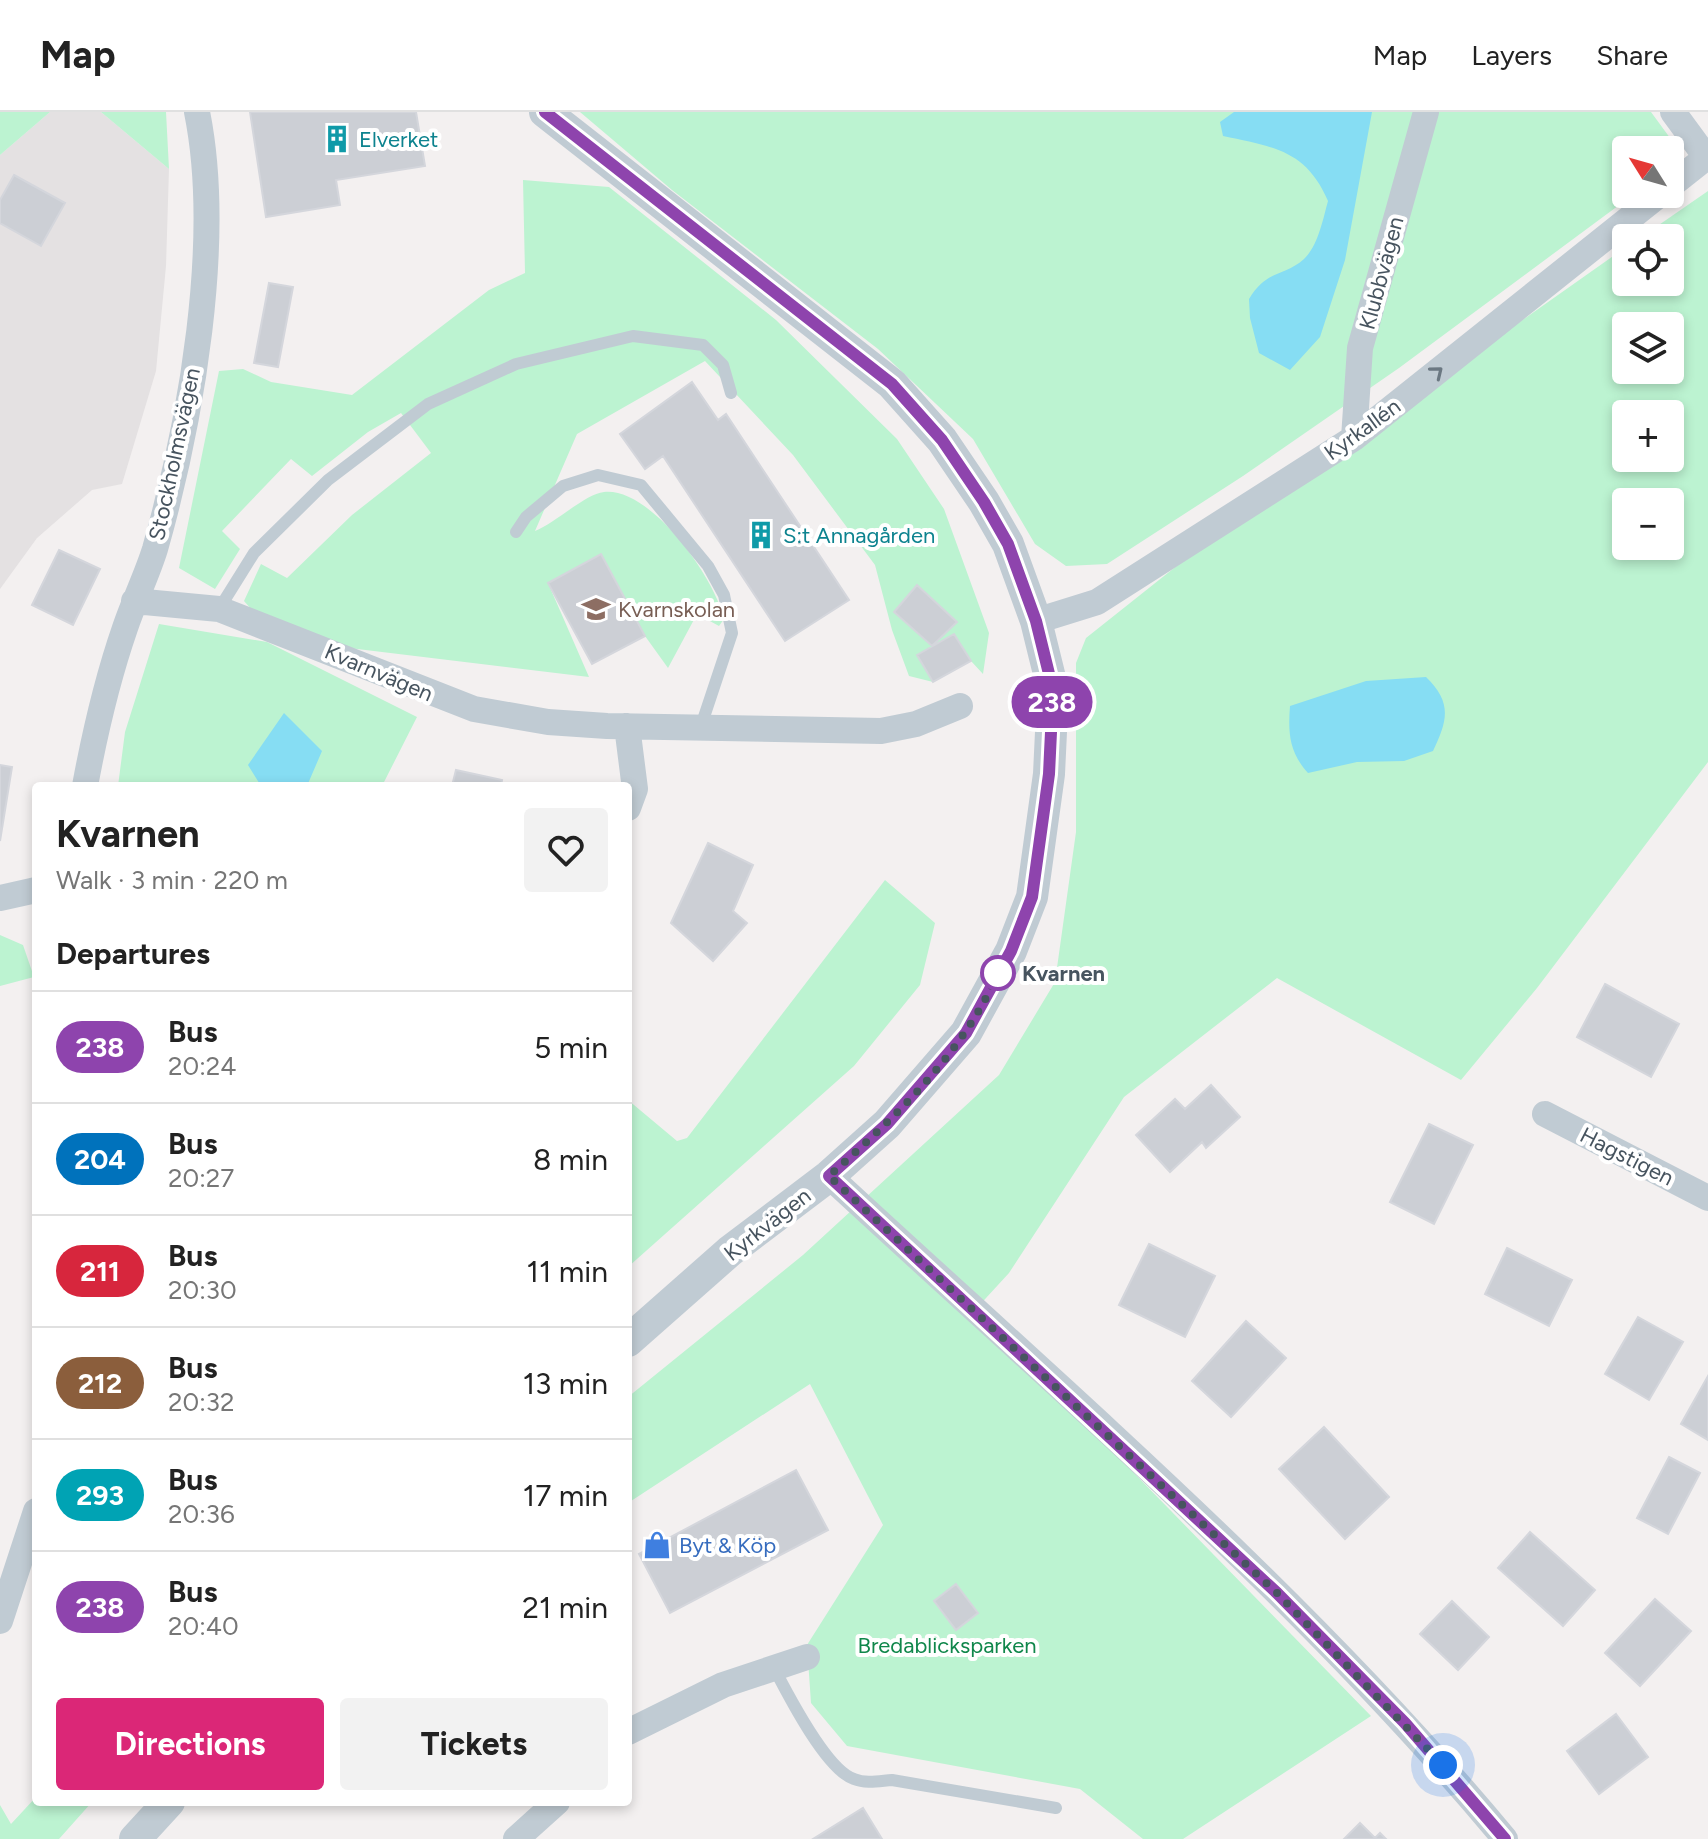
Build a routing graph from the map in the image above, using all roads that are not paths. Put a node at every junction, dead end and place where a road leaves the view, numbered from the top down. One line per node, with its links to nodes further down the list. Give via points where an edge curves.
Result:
1 (197, 112): 11 (street, Stockholmsvägen, via 205,203 190,399 155,551)
2 (545, 112): 13 (street, Kyrkvägen, via 892,384 942,440 984,502 1008,544)
3 (1426, 112): 9 (street, Klubbvägen, via 1360,348)
4 (1673, 112): 5 (street)
5 (1707, 157): 6 (street)
6 (1684, 175)
7 (1642, 208): 9 (street, Kyrkallén, one-way to 7)
8 (731, 393): 12 (lane, via 723,365 703,345 633,336 516,364 428,404 328,480 254,553)
9 (1354, 438): 13 (street, Kyrkallén, via 1097,602)
10 (516, 532): 16 (lane, via 563,486 598,475 641,485 708,566 724,595 732,633)
11 (134, 601): 12 (street, Kvarnvägen); 17 (street, Stockholmsvägen, via 99,712)
12 (219, 609): 15 (street, Kvarnvägen, via 474,709 548,722)
13 (1036, 621): 22 (street, Kyrkvägen, via 1053,690 1049,774 1032,897 1011,951 966,1033 887,1124)
14 (960, 706): 16 (street, Kvarnvägen, via 881,731)
15 (627, 726): 16 (street, Kvarnvägen); 18 (street)
16 (701, 726)
17 (86, 782)
18 (632, 797)
19 (32, 891): 20 (street)
20 (0, 898)
21 (1545, 1114): 23 (street, Hagstigen)
22 (829, 1176): 24 (street, Kyrkvägen, via 730,1251); 35 (street, via 1277,1593 1395,1713)
23 (1708, 1198)
24 (632, 1337)
25 (32, 1523): 26 (street)
26 (0, 1621)
27 (807, 1657): 28 (street)
28 (773, 1666): 29 (street); 32 (lane, via 820,1746 850,1779 892,1780)
29 (632, 1730)
30 (165, 1806): 33 (street)
31 (553, 1806): 34 (street)
32 (1056, 1808)
33 (135, 1839)
34 (516, 1839)
35 (1505, 1839)

